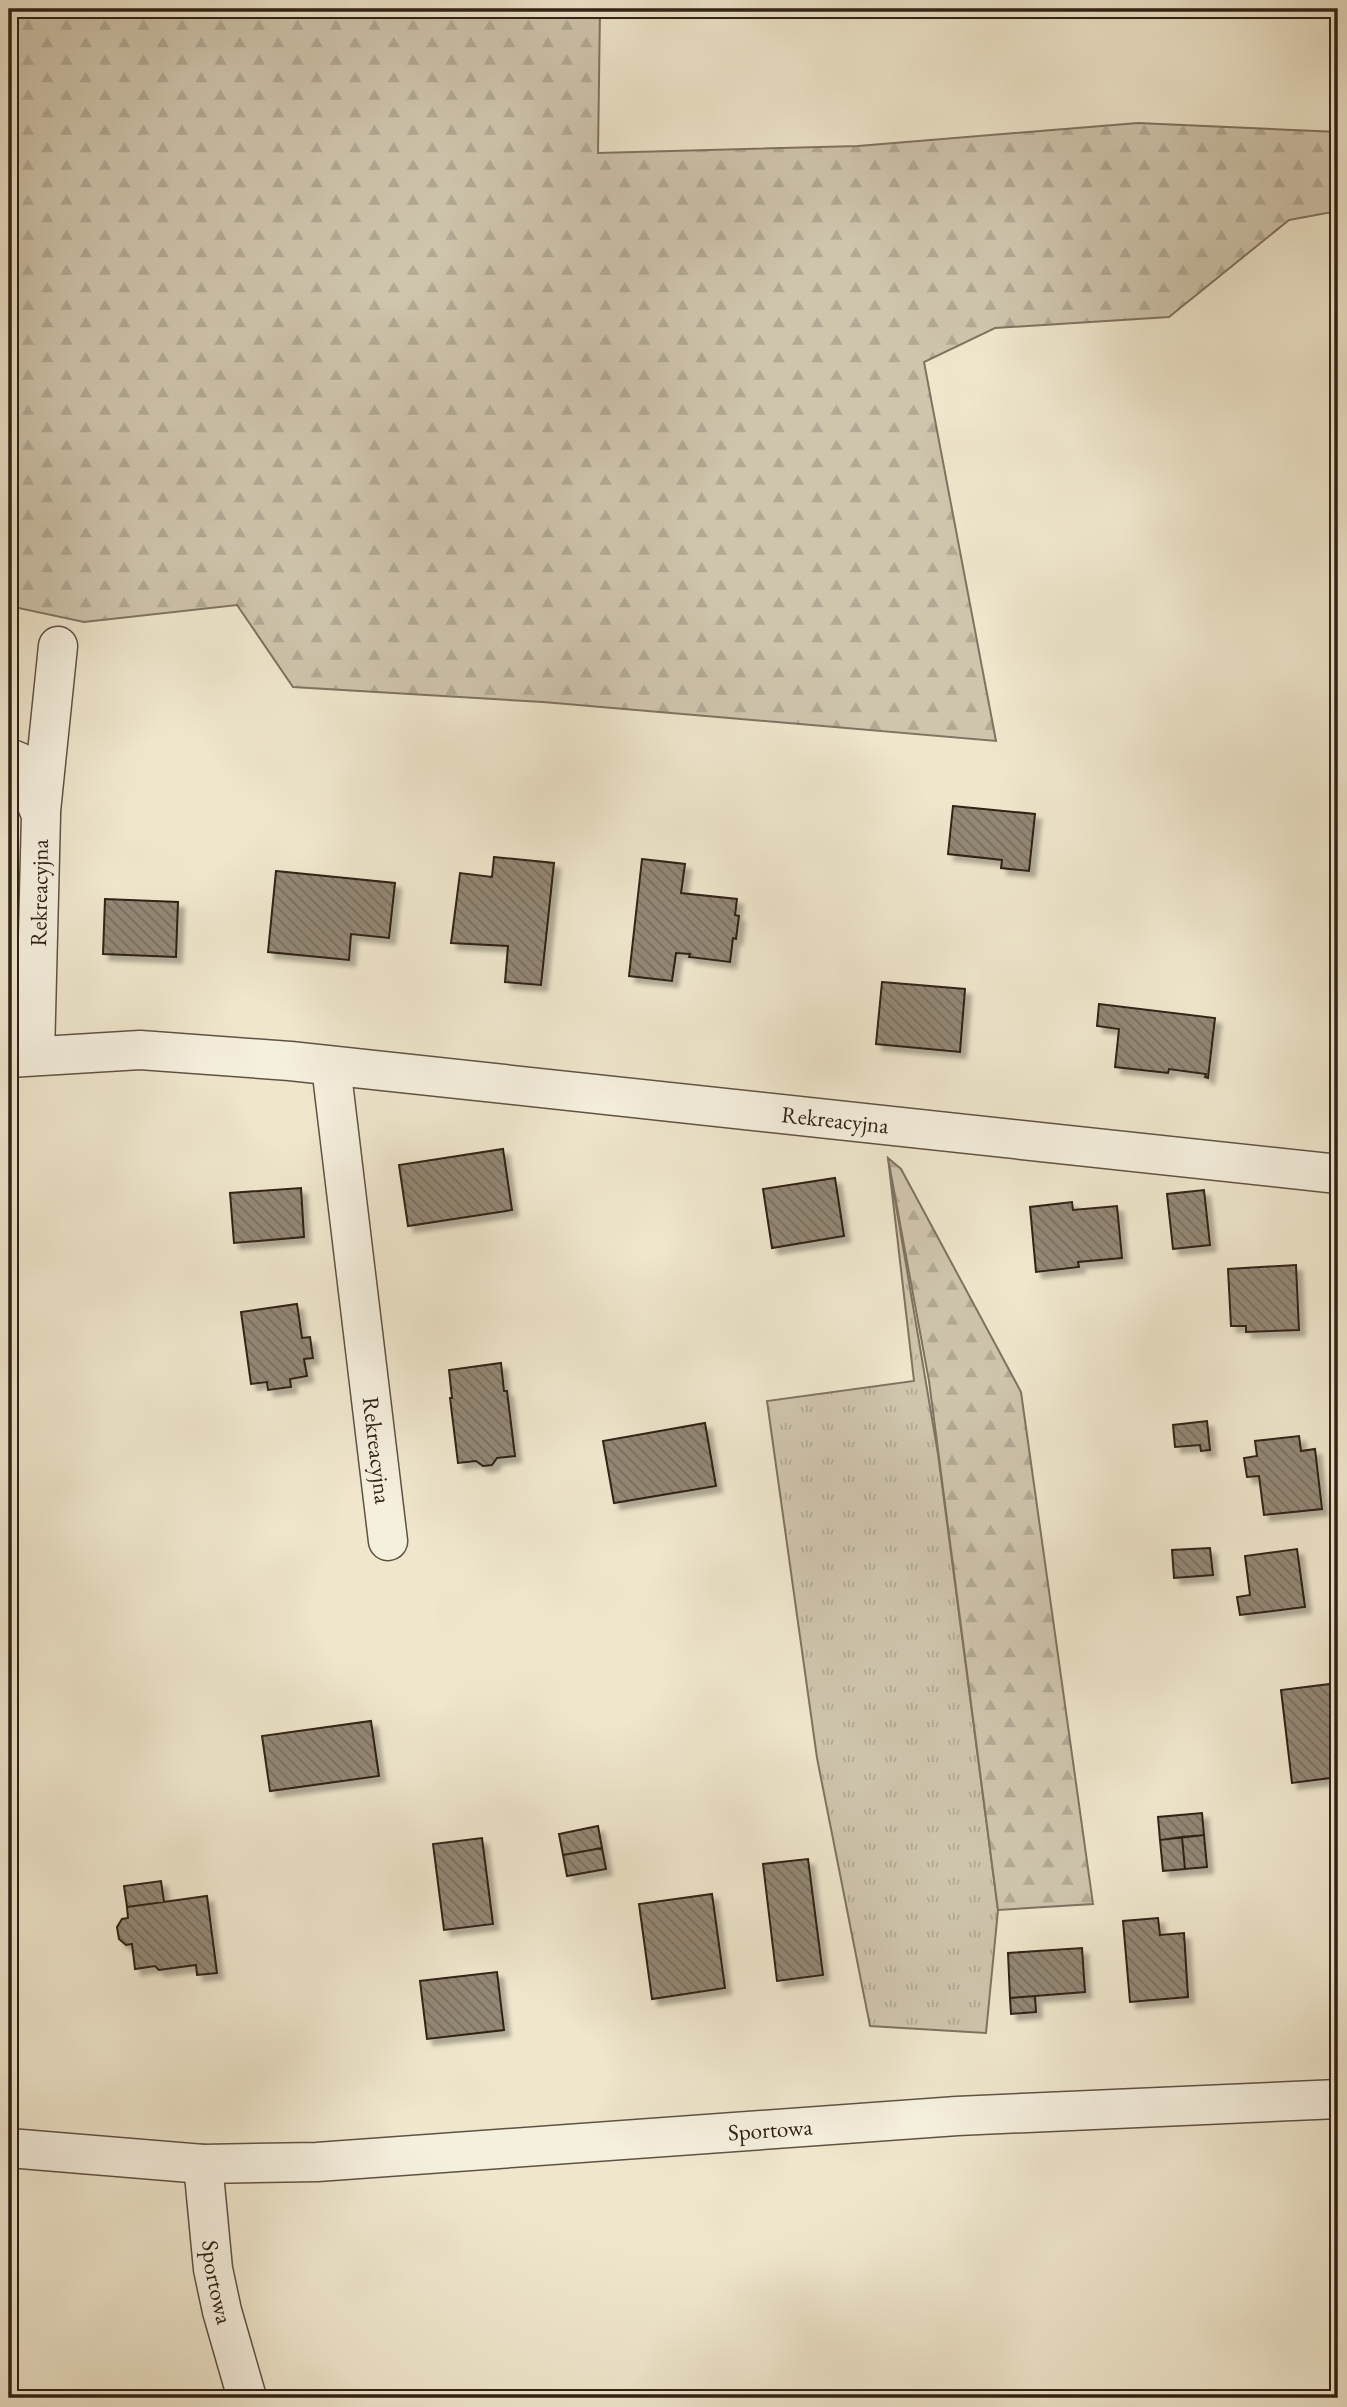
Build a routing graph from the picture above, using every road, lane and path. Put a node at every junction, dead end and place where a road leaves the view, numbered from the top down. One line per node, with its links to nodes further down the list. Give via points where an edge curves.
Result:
1 (58, 646): 3 (street, Rekreacyjna)
2 (9, 758): 3 (street, Rekreacyjna, via 19,762)
3 (41, 815): 4 (street, Rekreacyjna)
4 (22, 1056): 5 (street, Rekreacyjna, via 140,1051)
5 (331, 1066): 6 (street, Rekreacyjna); 7 (street, Rekreacyjna)
6 (1338, 1174)
7 (388, 1541)
8 (1338, 2099): 10 (street, Sportowa, via 957,2116 317,2162)
9 (9, 2148): 10 (street, Sportowa)
10 (203, 2164): 11 (street, Sportowa, via 213,2269)
11 (247, 2398)

